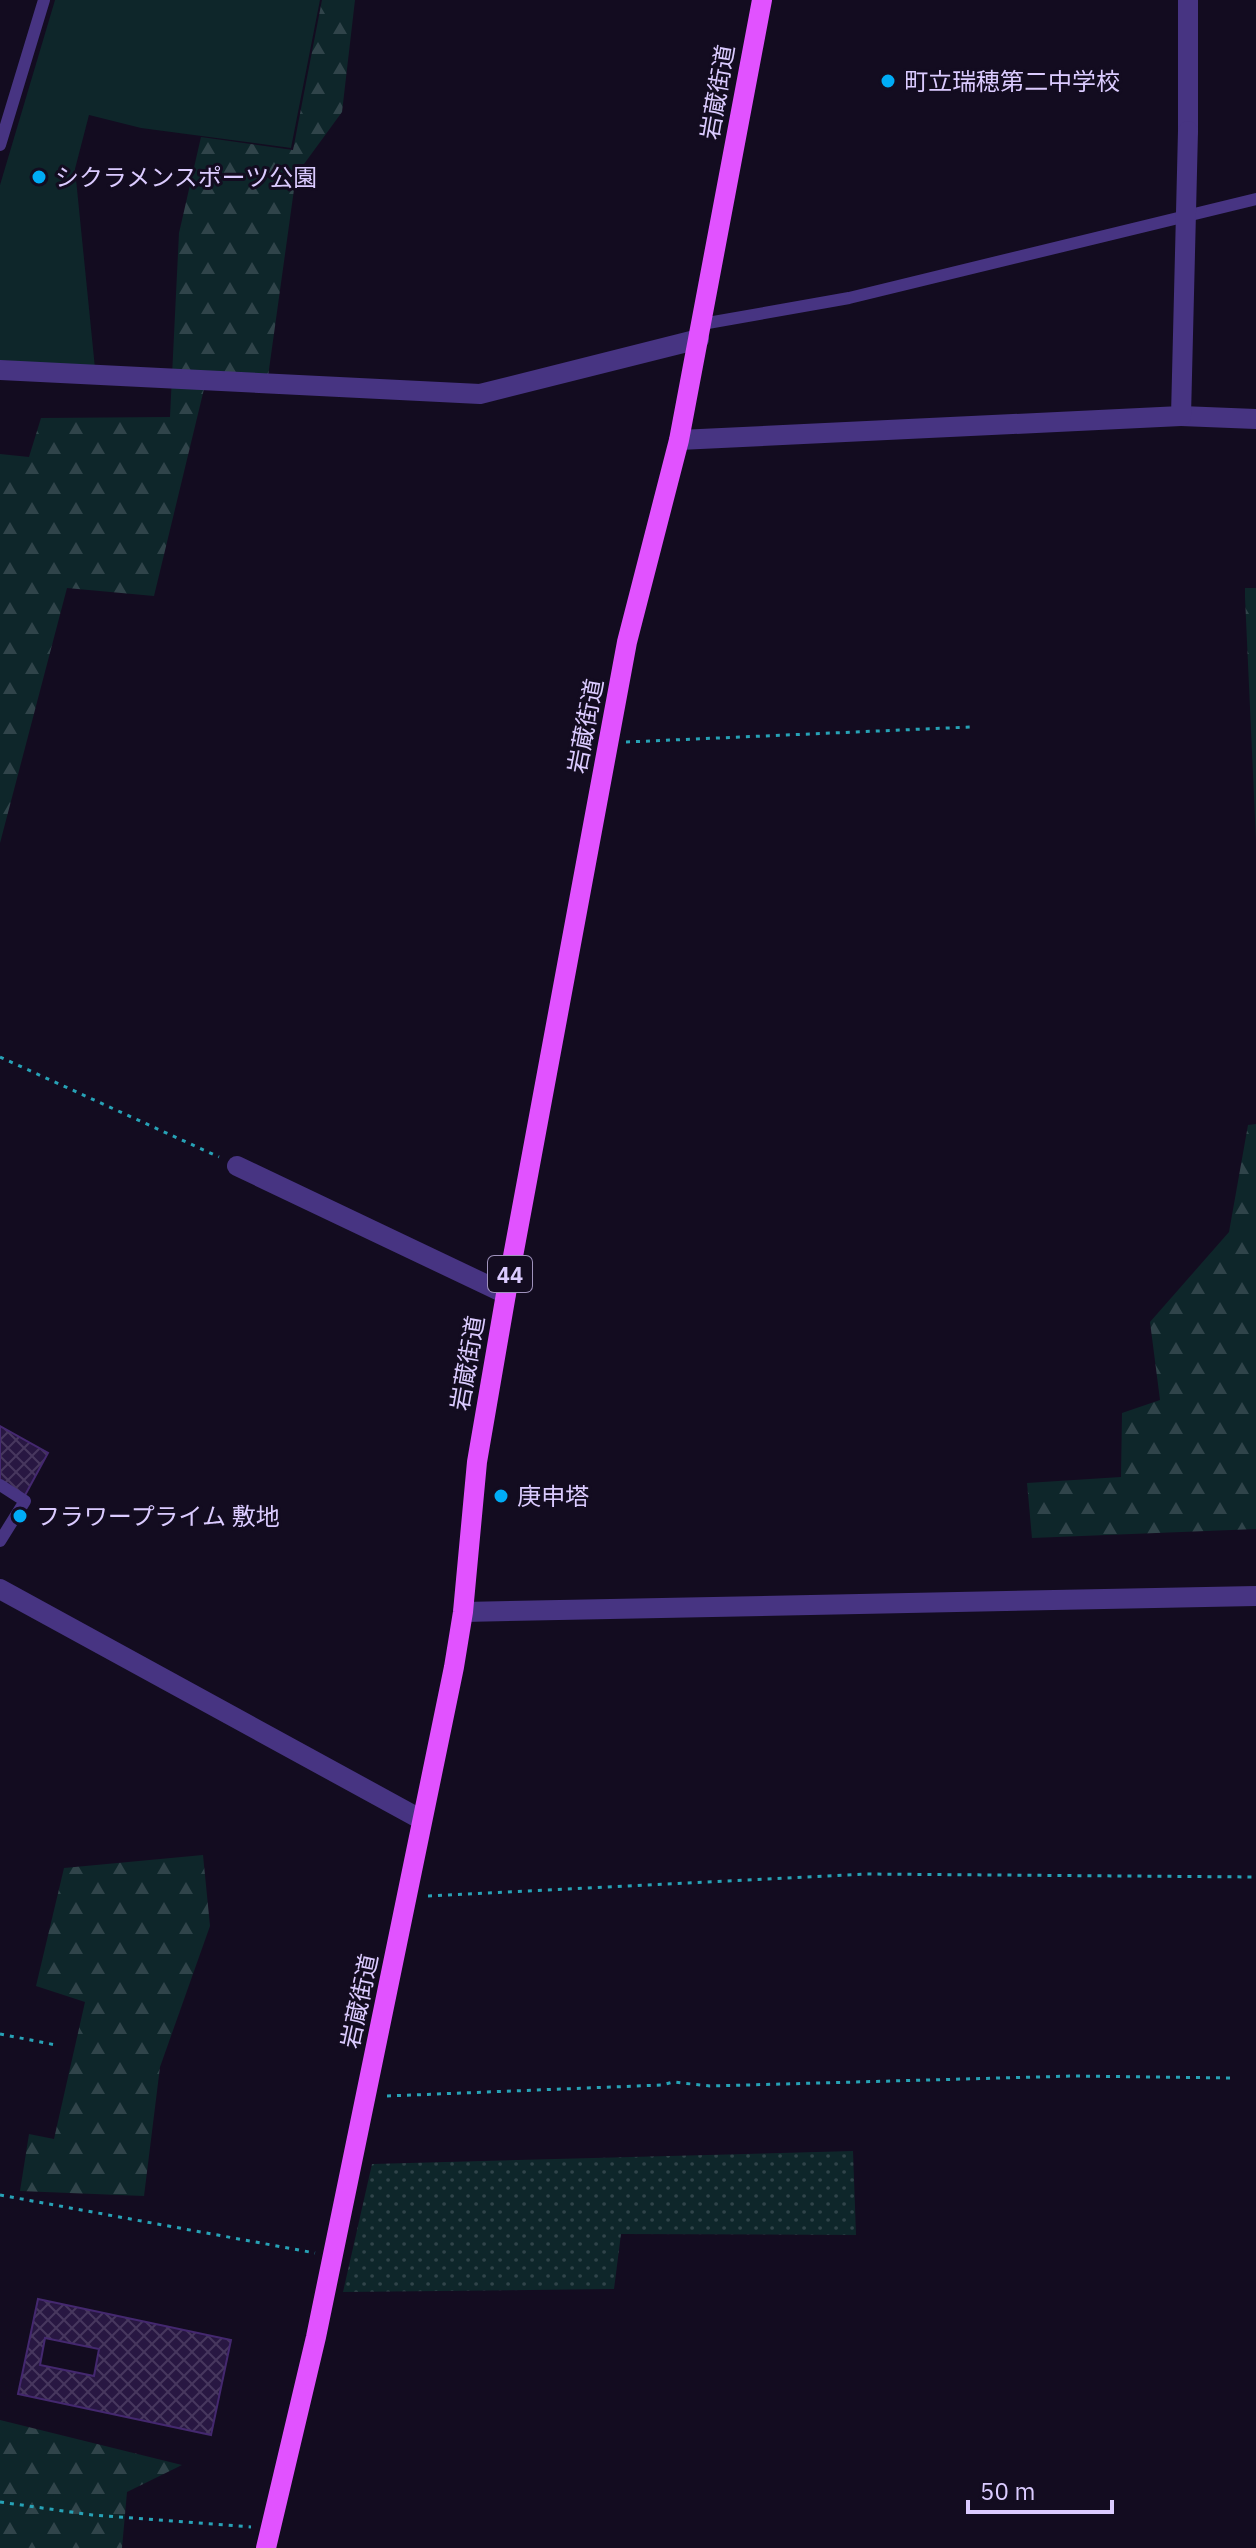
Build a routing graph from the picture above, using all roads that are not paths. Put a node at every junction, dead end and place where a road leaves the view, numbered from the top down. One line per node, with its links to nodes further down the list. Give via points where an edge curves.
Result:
1 (44, 0): 4 (lane)
2 (762, 0): 7 (main road, 岩蔵街道 / 44)
3 (1188, 0): 6 (street)
4 (0, 145)
5 (1256, 199): 6 (lane)
6 (1187, 217): 7 (lane); 9 (street)
7 (701, 332): 8 (street, via 480,394); 11 (main road, 岩蔵街道 / 44)
8 (0, 370)
9 (1181, 416): 10 (street); 11 (street)
10 (1256, 419)
11 (679, 440): 13 (main road, 岩蔵街道 / 44, via 630,631)
12 (237, 1166): 13 (street)
13 (506, 1294): 18 (main road, 岩蔵街道 / 44, via 477,1462)
14 (0, 1485): 15 (lane, via 25,1501)
15 (0, 1541)
16 (0, 1589): 19 (street)
17 (1256, 1596): 18 (street)
18 (463, 1612): 19 (main road, 岩蔵街道 / 44)
19 (422, 1820): 20 (main road, 岩蔵街道 / 44, via 333,2257)
20 (268, 2538)

